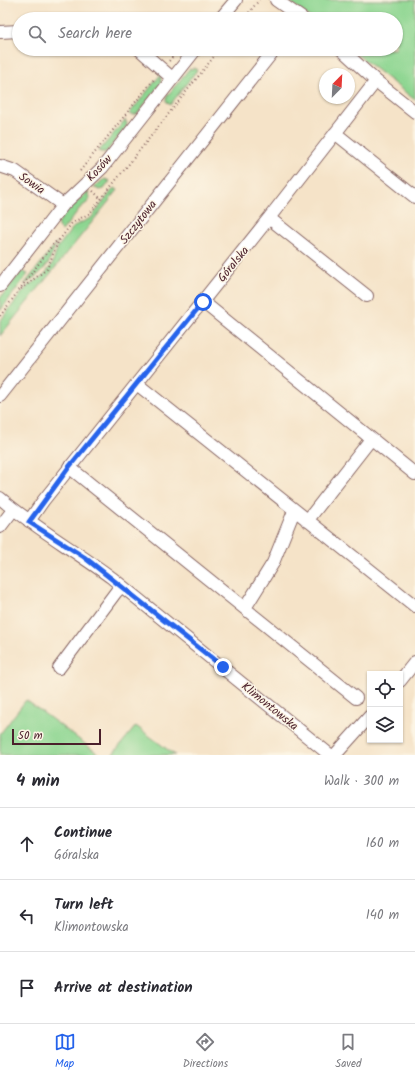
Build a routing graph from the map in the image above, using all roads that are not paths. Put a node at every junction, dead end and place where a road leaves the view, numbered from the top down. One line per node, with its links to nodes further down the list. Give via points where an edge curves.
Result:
1 (236, 0): 3 (street)
2 (276, 0): 4 (street)
3 (226, 12)
4 (293, 12)
5 (12, 31): 6 (street)
6 (0, 32)
7 (147, 56): 11 (street)
8 (190, 56): 11 (street, Kosów)
9 (269, 56): 23 (street, Szczytowa)
10 (349, 56): 12 (street)
11 (172, 78): 17 (street, Kosów, via 102,168)
12 (376, 81): 13 (street); 14 (street, Góralska)
13 (415, 112)
14 (335, 133): 16 (street); 18 (street, Góralska)
15 (0, 166): 17 (street, Sowia, via 15,171)
16 (415, 197)
17 (63, 204): 19 (street, Kosów)
18 (269, 218): 20 (street); 21 (street, Góralska)
19 (1, 281)
20 (367, 296)
21 (203, 302): 22 (street, Góralska); 24 (street)
22 (137, 384): 25 (street, Góralska); 29 (street)
23 (0, 396)
24 (371, 439): 26 (street); 30 (street)
25 (69, 467): 31 (street, Góralska); 35 (street)
26 (415, 474)
27 (0, 498): 28 (street, Klimontowska)
28 (14, 510): 31 (street, Klimontowska); 32 (street)
29 (294, 511): 30 (street); 35 (street, via 273,563)
30 (307, 521): 34 (street)
31 (29, 522): 33 (street, Klimontowska, via 84,557)
32 (0, 527)
33 (122, 586): 37 (street); 41 (street, Klimontowska)
34 (415, 606)
35 (245, 608): 39 (street)
36 (415, 662): 38 (street)
37 (59, 668)
38 (403, 677)
39 (356, 698)
40 (367, 719): 42 (street)
41 (330, 755)
42 (335, 755)

